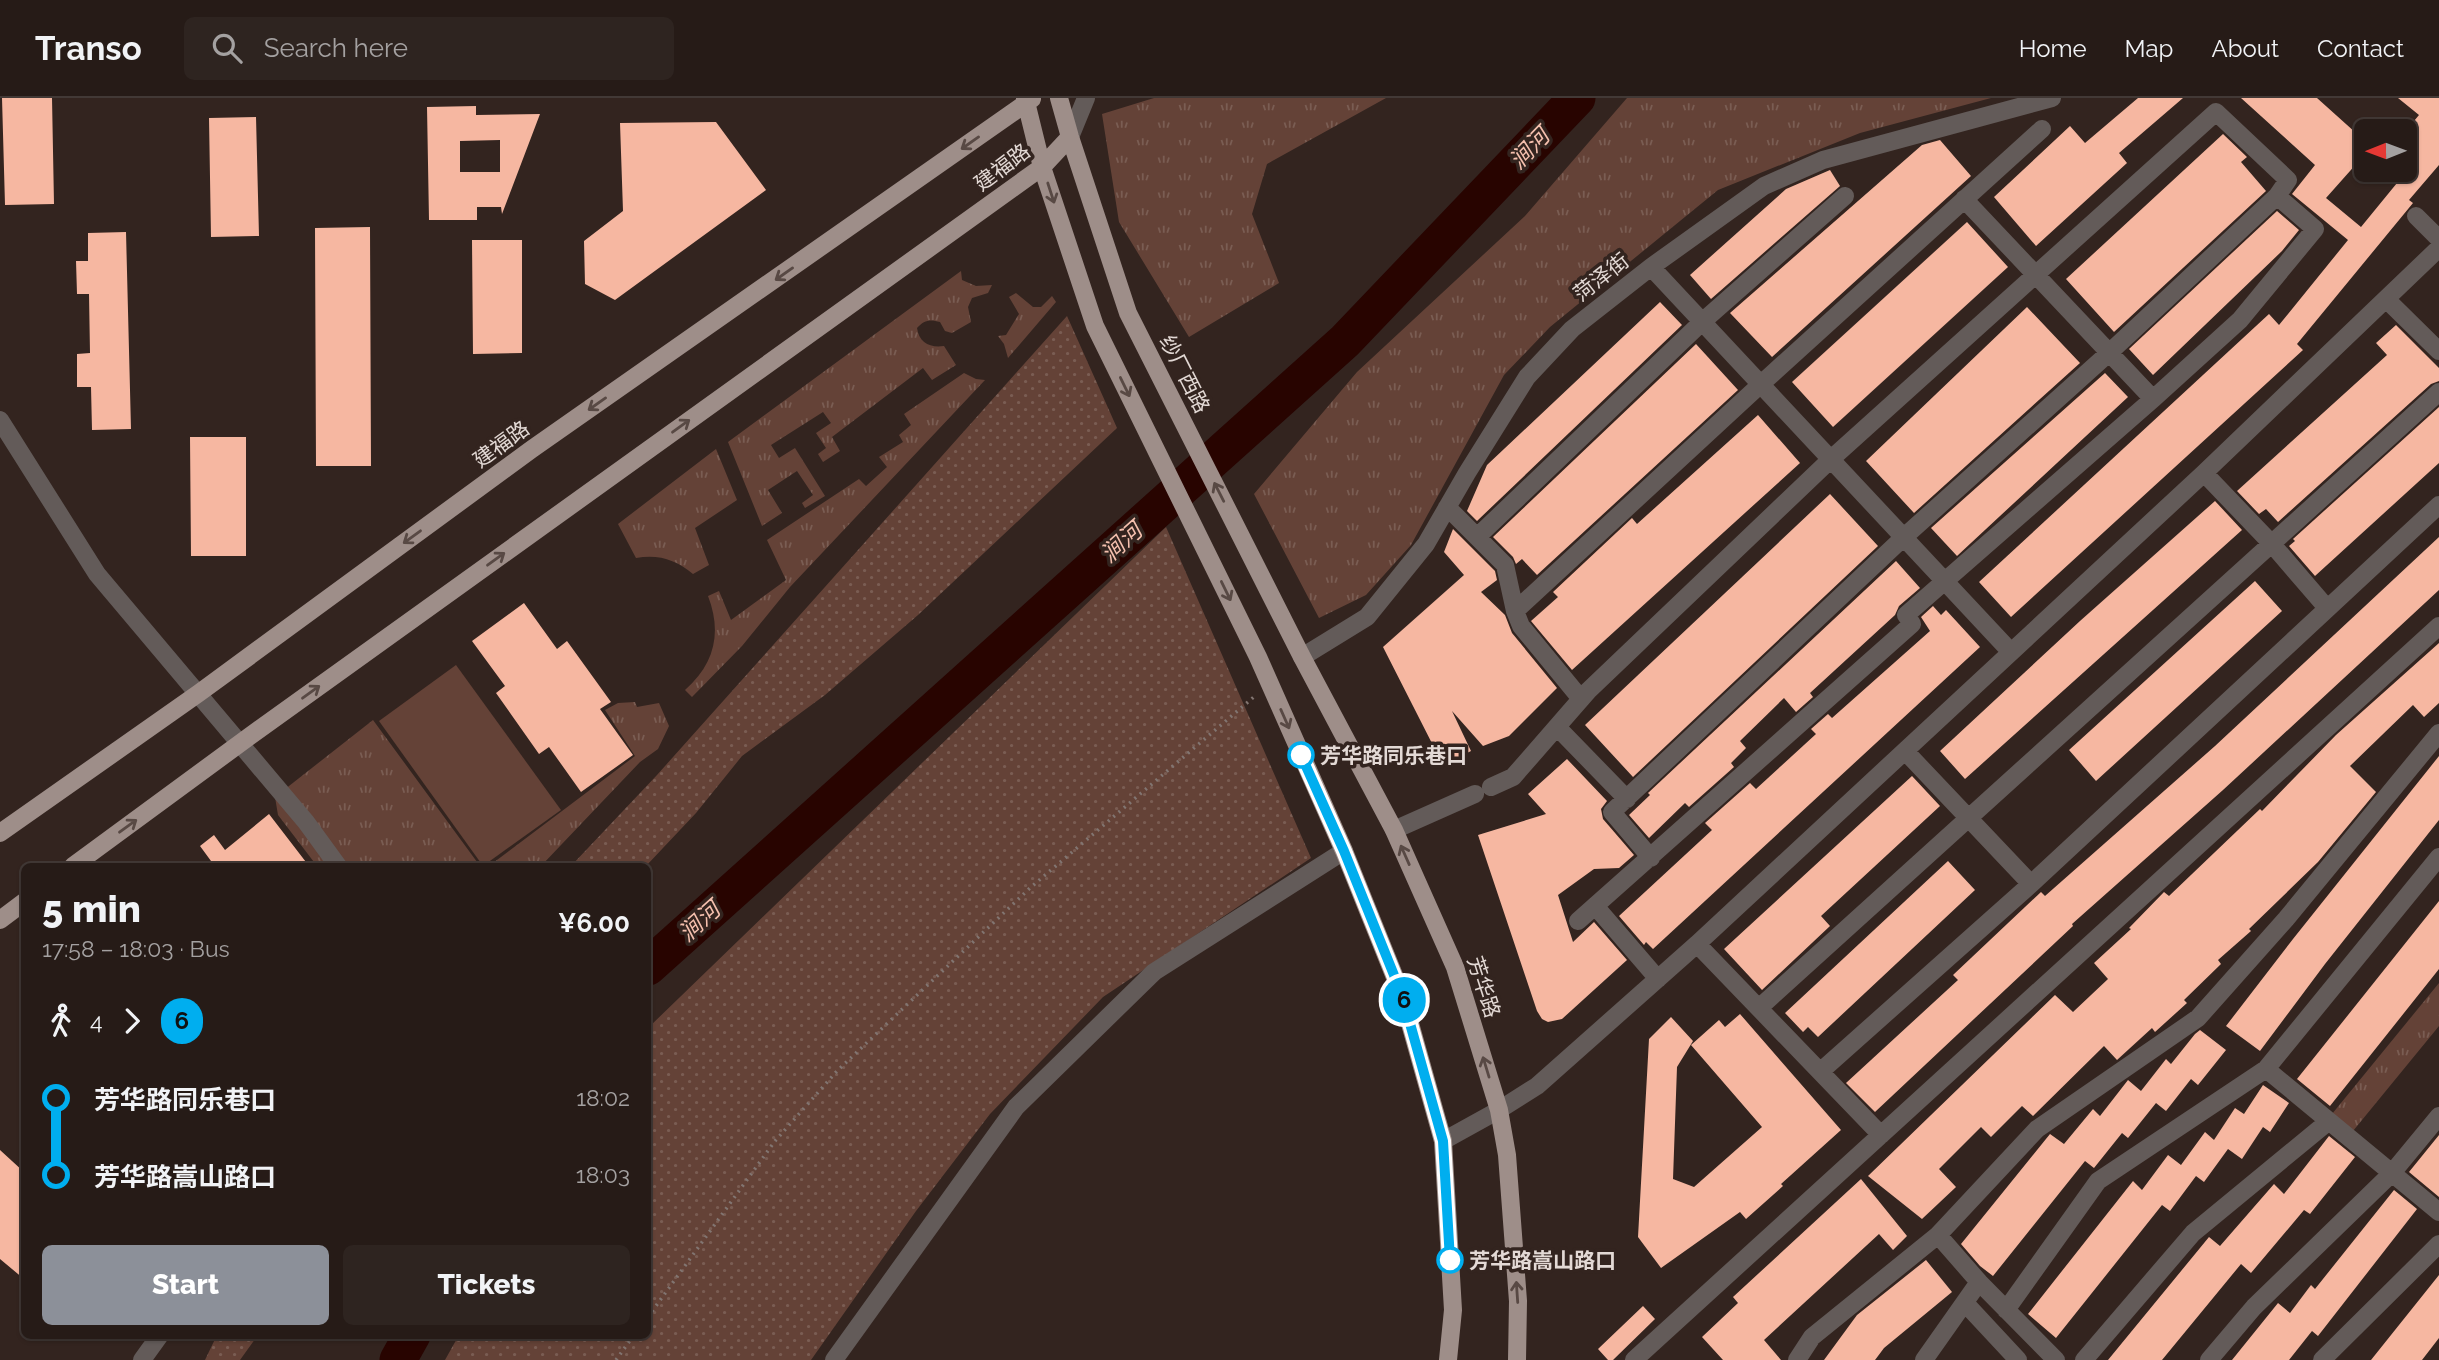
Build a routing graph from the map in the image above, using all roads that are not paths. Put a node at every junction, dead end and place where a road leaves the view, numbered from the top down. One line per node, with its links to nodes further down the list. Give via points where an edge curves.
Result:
1 (1059, 98): 6 (main road, 纱厂西路)
2 (1086, 98): 6 (street)
3 (2053, 98): 14 (street, 菏泽街, via 1823,160 1764,186)
4 (1028, 100): 7 (main road); 37 (main road, 建福路, one-way to 37, via 532,449)
5 (2042, 129): 10 (street)
6 (1070, 137): 7 (main road, 建福路); 36 (main road, 纱厂西路, one-way to 6, via 1128,313)
7 (1042, 167): 41 (main road, 建福路, one-way to 7); 47 (main road, one-way to 47, via 1095,326 1258,656)
8 (1845, 195): 17 (street)
9 (2277, 196): 15 (street, via 2288,180 2216,113); 19 (street); 22 (street, via 2315,229 2240,320)
10 (1965, 199): 15 (street); 20 (street)
11 (2416, 216): 12 (street)
12 (2439, 239)
13 (2439, 248): 16 (street)
14 (1651, 267): 17 (street); 27 (street, 菏泽街, via 1572,329 1527,377)
15 (2036, 275): 19 (street); 24 (street)
16 (2386, 299): 18 (street); 25 (street)
17 (1702, 322): 20 (street); 28 (street)
18 (2439, 351)
19 (2110, 352): 22 (street); 29 (street)
20 (1761, 384): 24 (street); 33 (street)
21 (2439, 392): 30 (street)
22 (2153, 399): 31 (street)
23 (0, 420): 37 (street, via 97,574)
24 (1830, 460): 29 (street); 38 (street)
25 (2204, 473): 30 (street); 35 (street)
26 (2439, 505): 32 (street)
27 (1447, 507): 28 (street); 36 (street, 菏泽街, via 1426,544 1367,617)
28 (1477, 537): 33 (street, via 1505,565)
29 (1904, 537): 31 (street); 43 (street)
30 (2271, 543): 32 (street); 44 (street)
31 (1945, 582): 35 (street); 49 (street, via 1906,615 1912,624)
32 (2328, 608): 52 (street)
33 (1515, 611): 38 (street, via 1521,626)
34 (2439, 626): 65 (street)
35 (2010, 651): 42 (street)
36 (1302, 657): 45 (main road, 芳华路)
37 (199, 693): 41 (street); 46 (main road, 建福路)
38 (1581, 699): 39 (street)
39 (1557, 727): 43 (street); 45 (street, via 1513,778)
40 (2439, 733): 69 (street, via 2198,1018 2037,1129)
41 (239, 744): 50 (main road, 建福路, one-way to 41); 51 (street)
42 (1905, 751): 44 (street); 57 (street)
43 (1627, 799): 49 (street, via 1612,812)
44 (1969, 817): 52 (street); 59 (street)
45 (1394, 830): 62 (main road, 芳华路, one-way to 45, via 1455,967)
46 (0, 833)
47 (1344, 851): 66 (main road, via 1402,995); 76 (street, via 1154,972 1016,1107)
48 (2439, 857): 60 (street)
49 (1651, 858): 54 (street)
50 (77, 863)
51 (336, 863)
52 (2031, 884): 61 (street)
53 (21, 904): 55 (main road)
54 (1597, 906): 56 (street); 58 (street)
55 (0, 920)
56 (1578, 921)
57 (1698, 944): 58 (street); 59 (street)
58 (1658, 979): 62 (street, via 1537,1086)
59 (1760, 1007): 61 (street)
60 (2266, 1069): 64 (street); 73 (street, via 2098,1181)
61 (1821, 1071): 65 (street)
62 (1499, 1110): 66 (street); 78 (main road, 芳华路, one-way to 62, via 1518,1301)
63 (2439, 1116): 67 (street)
64 (2329, 1121): 67 (street); 84 (street, via 2193,1233)
65 (1881, 1135): 79 (street)
66 (1443, 1141): 77 (main road, via 1453,1310)
67 (2392, 1173): 68 (street); 85 (street, via 2253,1307)
68 (2439, 1212)
69 (1938, 1235): 71 (street); 80 (street, via 1812,1337)
70 (2439, 1244): 86 (street)
71 (1979, 1282): 72 (street); 73 (street)
72 (1965, 1303): 81 (street); 82 (street)
73 (2006, 1310): 83 (street)
74 (157, 1339): 75 (street)
75 (142, 1360)
76 (834, 1360)
77 (1448, 1360)
78 (1517, 1360)
79 (1634, 1360)
80 (1797, 1360)
81 (1924, 1360)
82 (2018, 1360)
83 (2056, 1360)
84 (2084, 1360)
85 (2209, 1360)
86 (2322, 1360)

